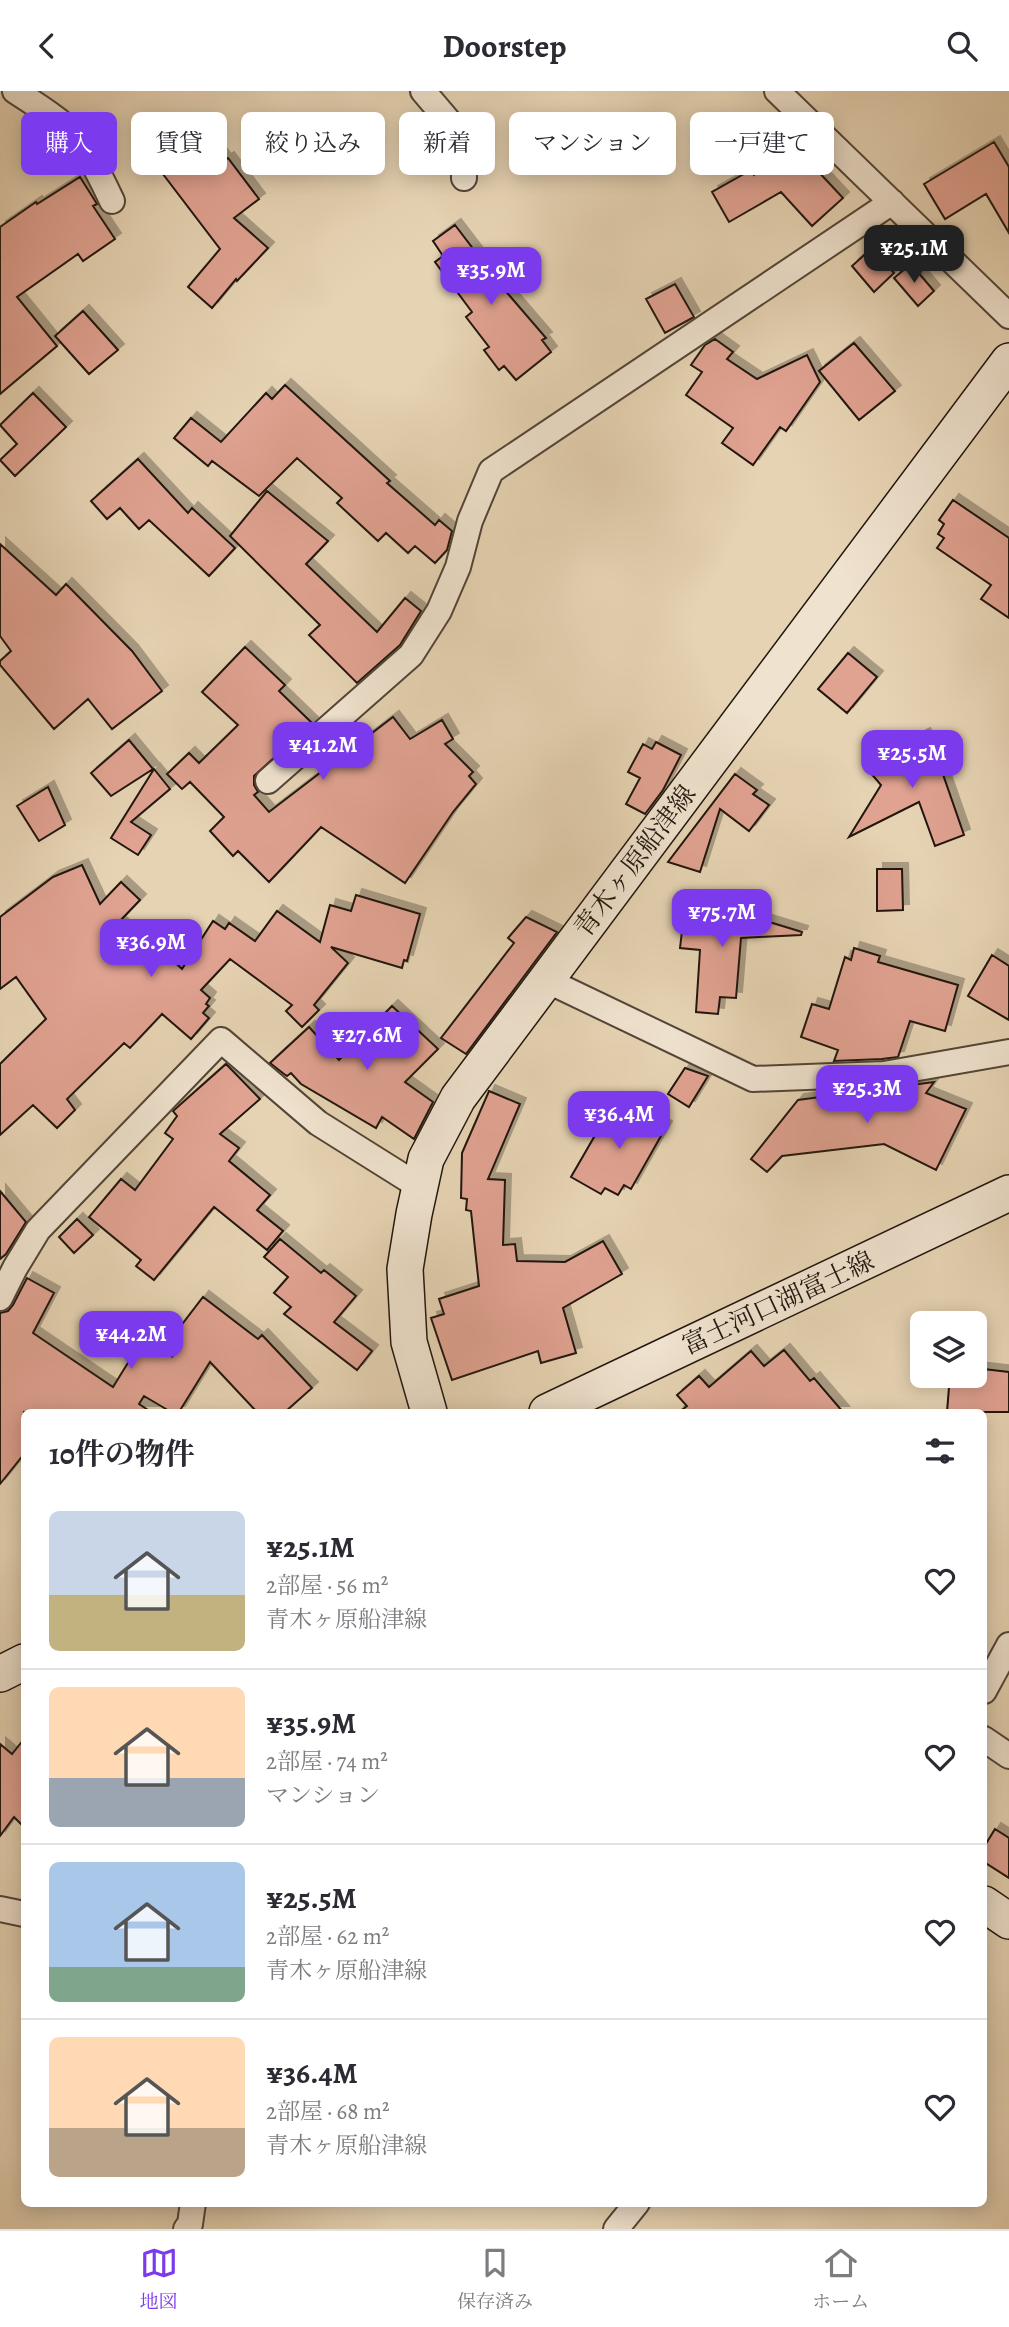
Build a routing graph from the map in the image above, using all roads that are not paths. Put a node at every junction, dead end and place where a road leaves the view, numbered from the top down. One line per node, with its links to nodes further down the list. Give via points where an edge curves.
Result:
1 (15, 91): 5 (street, via 77,139)
2 (423, 91): 4 (street, via 463,138)
3 (777, 91): 6 (street)
4 (464, 177)
5 (112, 201)
6 (892, 202): 7 (street); 9 (street, via 491,471 439,611 411,655)
7 (1009, 316)
8 (1009, 361): 10 (main road, 青木ヶ原船津線)
9 (268, 781)
10 (546, 980): 11 (street, via 753,1079 884,1075); 12 (main road, 青木ヶ原船津線, via 458,1098 426,1159)
11 (1009, 1052)
12 (420, 1187): 14 (street, via 318,1123 221,1040 38,1230); 15 (main road, 青木ヶ原船津線, via 405,1269 409,1342)
13 (1009, 1193): 16 (main road, 富士河口湖富士線)
14 (0, 1298)
15 (428, 1409)
16 (553, 1409)
17 (1009, 1645): 20 (street)
18 (21, 1664): 19 (main road)
19 (0, 1674)
20 (987, 1685)
21 (987, 1741): 22 (street)
22 (1009, 1756)
23 (987, 1906): 26 (main road)
24 (0, 1909): 25 (street)
25 (21, 1913)
26 (1009, 1921)
27 (192, 2207): 29 (street)
28 (634, 2207): 30 (street)
29 (186, 2229)
30 (616, 2229)

